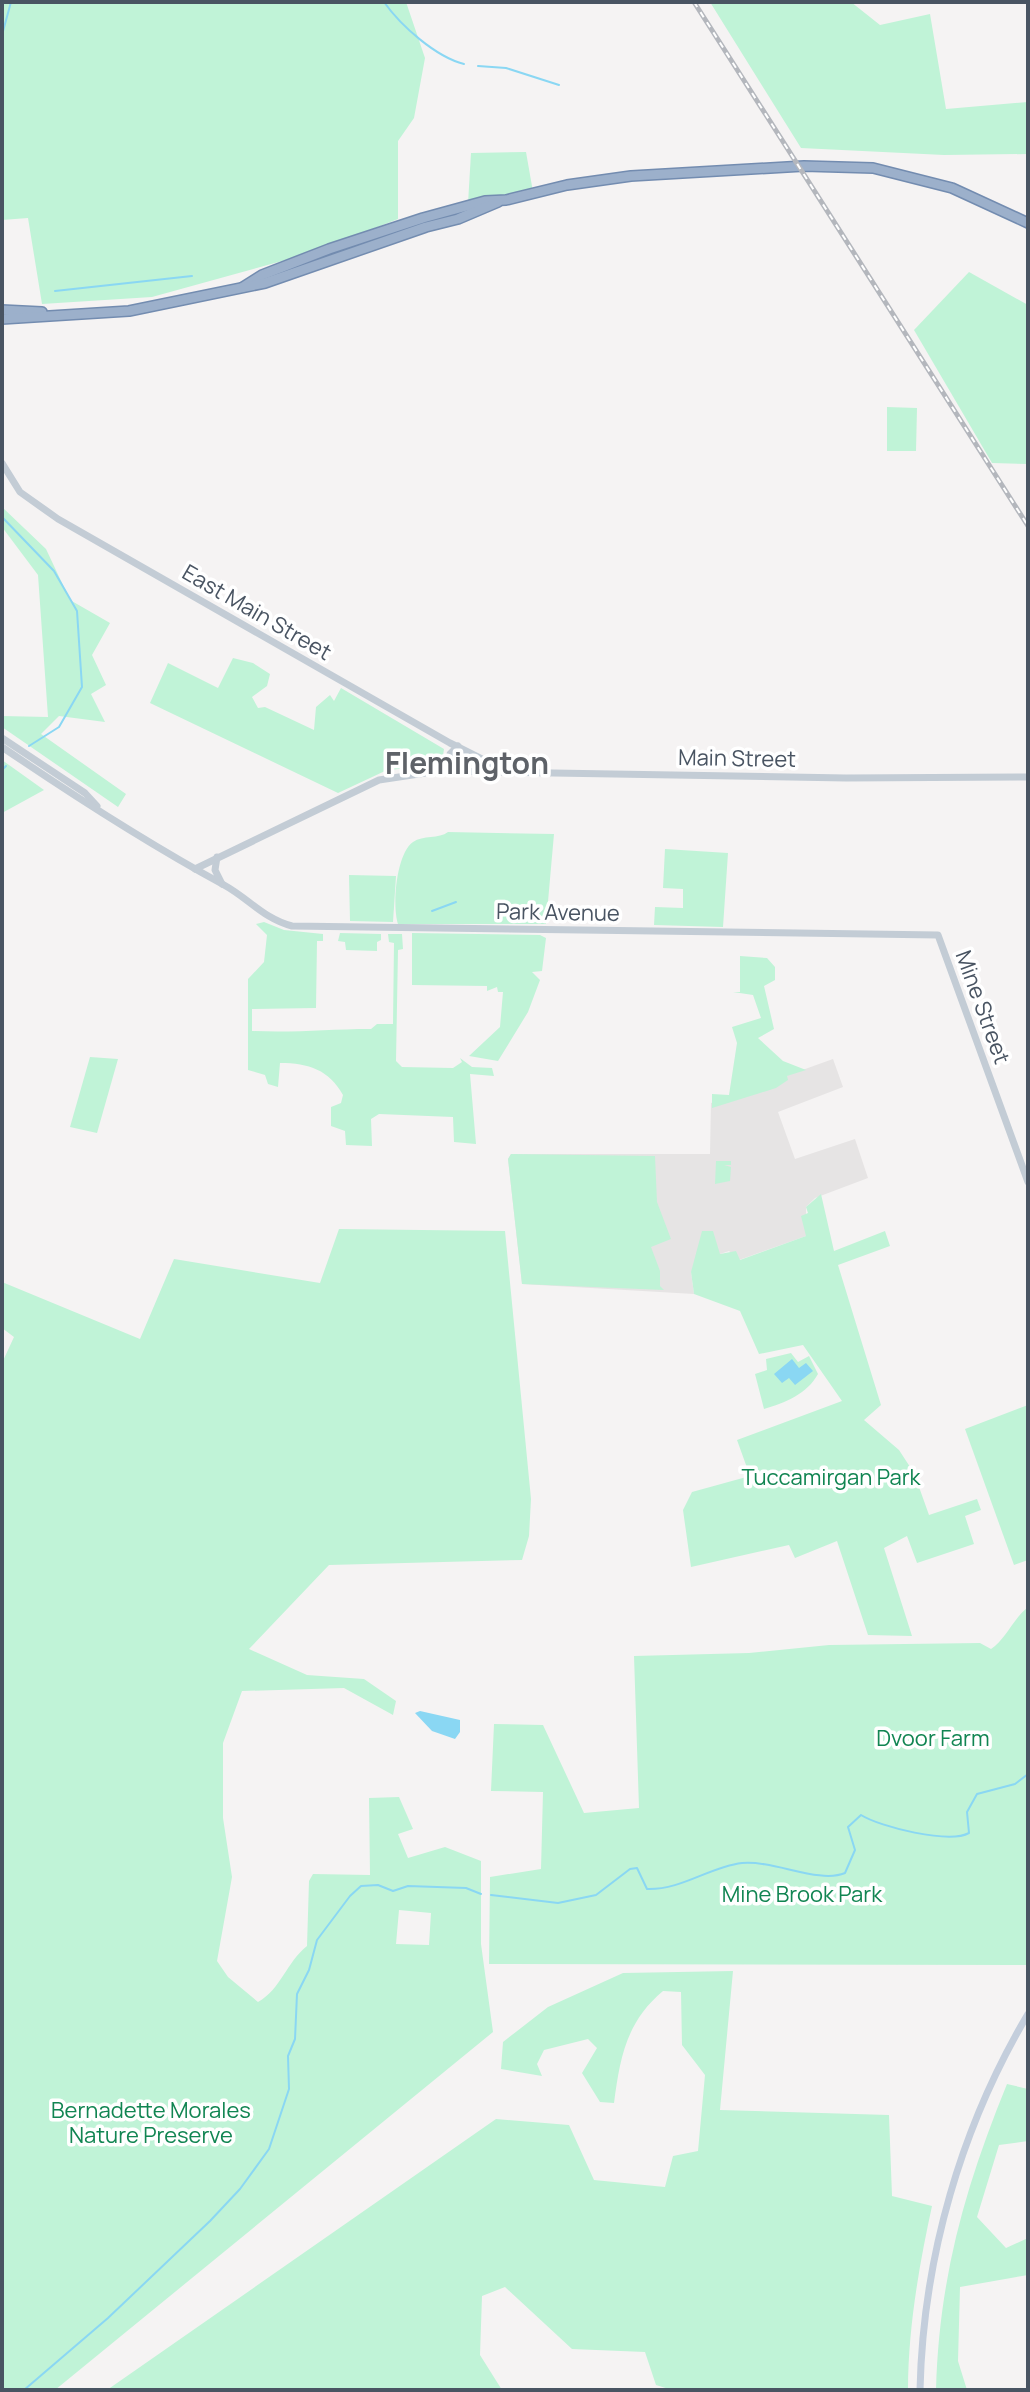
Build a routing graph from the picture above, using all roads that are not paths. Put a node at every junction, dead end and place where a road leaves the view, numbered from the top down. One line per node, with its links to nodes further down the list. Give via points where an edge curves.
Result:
1 (1028, 223): 3 (highway, via 922,178 856,167 614,178 485,201 371,235 243,287 129,311)
2 (2, 310): 3 (highway)
3 (49, 314): 4 (highway)
4 (2, 319)
5 (2, 463): 7 (street, East Main Street, via 20,492 58,519)
6 (2, 738): 12 (street, via 85,793)
7 (458, 746): 9 (street); 10 (street, East Main Street)
8 (2, 747): 12 (street)
9 (446, 771): 10 (street, Main Street); 13 (street, Main Street, via 379,780)
10 (510, 773): 11 (street, Main Street)
11 (1028, 777)
12 (105, 813): 14 (street, Park Avenue)
13 (217, 857): 14 (street, Main Street); 15 (street, via 215,870)
14 (195, 869): 15 (street, Park Avenue)
15 (222, 884): 16 (street, Park Avenue, via 266,917 300,927)
16 (938, 935): 17 (street, Mine Street)
17 (1028, 1182)
18 (1028, 2014): 19 (main road, via 984,2099 954,2180 928,2298)
19 (920, 2390)

